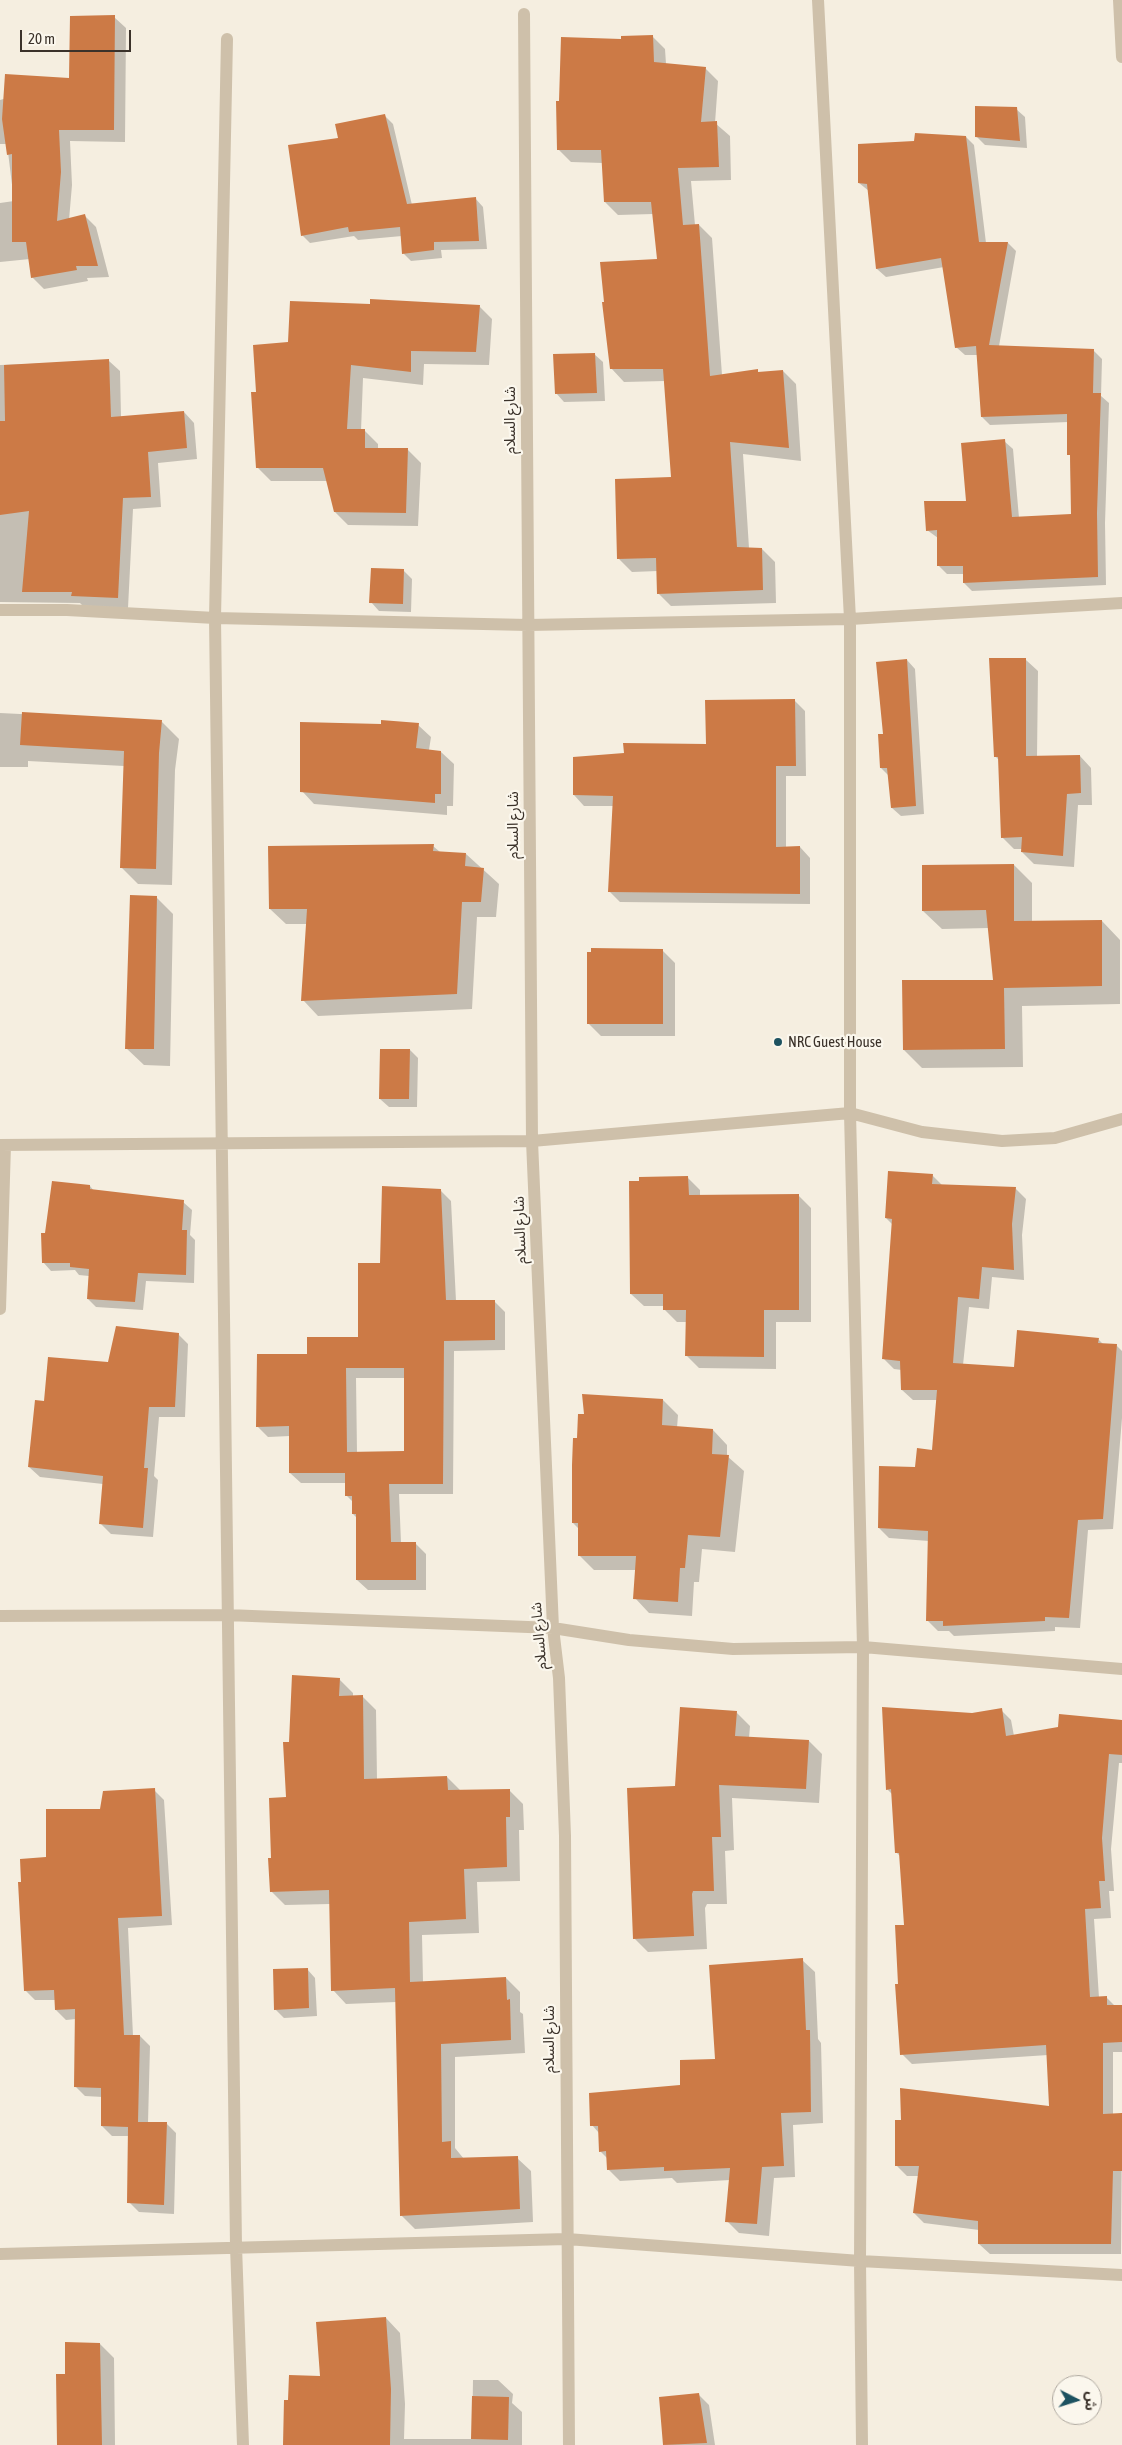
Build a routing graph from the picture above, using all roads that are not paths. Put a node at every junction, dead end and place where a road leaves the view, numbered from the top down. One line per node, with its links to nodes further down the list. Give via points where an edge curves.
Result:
1 (818, 0): 9 (street)
2 (1119, 0): 5 (street)
3 (524, 14): 10 (street, شارع السلام)
4 (226, 38): 8 (street)
5 (1122, 57)
6 (1122, 603): 9 (street)
7 (0, 610): 8 (street)
8 (215, 618): 10 (street); 14 (street)
9 (850, 620): 10 (street); 11 (street)
10 (528, 624): 13 (street, شارع السلام)
11 (850, 1113): 12 (street, via 922,1132 1002,1141 1054,1138); 13 (street); 20 (street)
12 (1122, 1119)
13 (532, 1141): 14 (street); 19 (street, شارع السلام)
14 (220, 1143): 15 (street); 17 (street)
15 (2, 1145): 16 (street)
16 (0, 1309)
17 (227, 1615): 18 (street); 19 (street); 23 (street)
18 (0, 1616)
19 (553, 1628): 20 (street, via 629,1640 733,1649); 22 (street, شارع السلام, via 559,1678 565,1836)
20 (863, 1647): 21 (street); 25 (street)
21 (1122, 1669)
22 (567, 2239): 23 (street); 25 (street); 28 (street, شارع السلام)
23 (236, 2246): 24 (street); 27 (street)
24 (0, 2254)
25 (860, 2261): 26 (street); 29 (street)
26 (1122, 2275)
27 (243, 2445)
28 (569, 2445)
29 (862, 2445)

